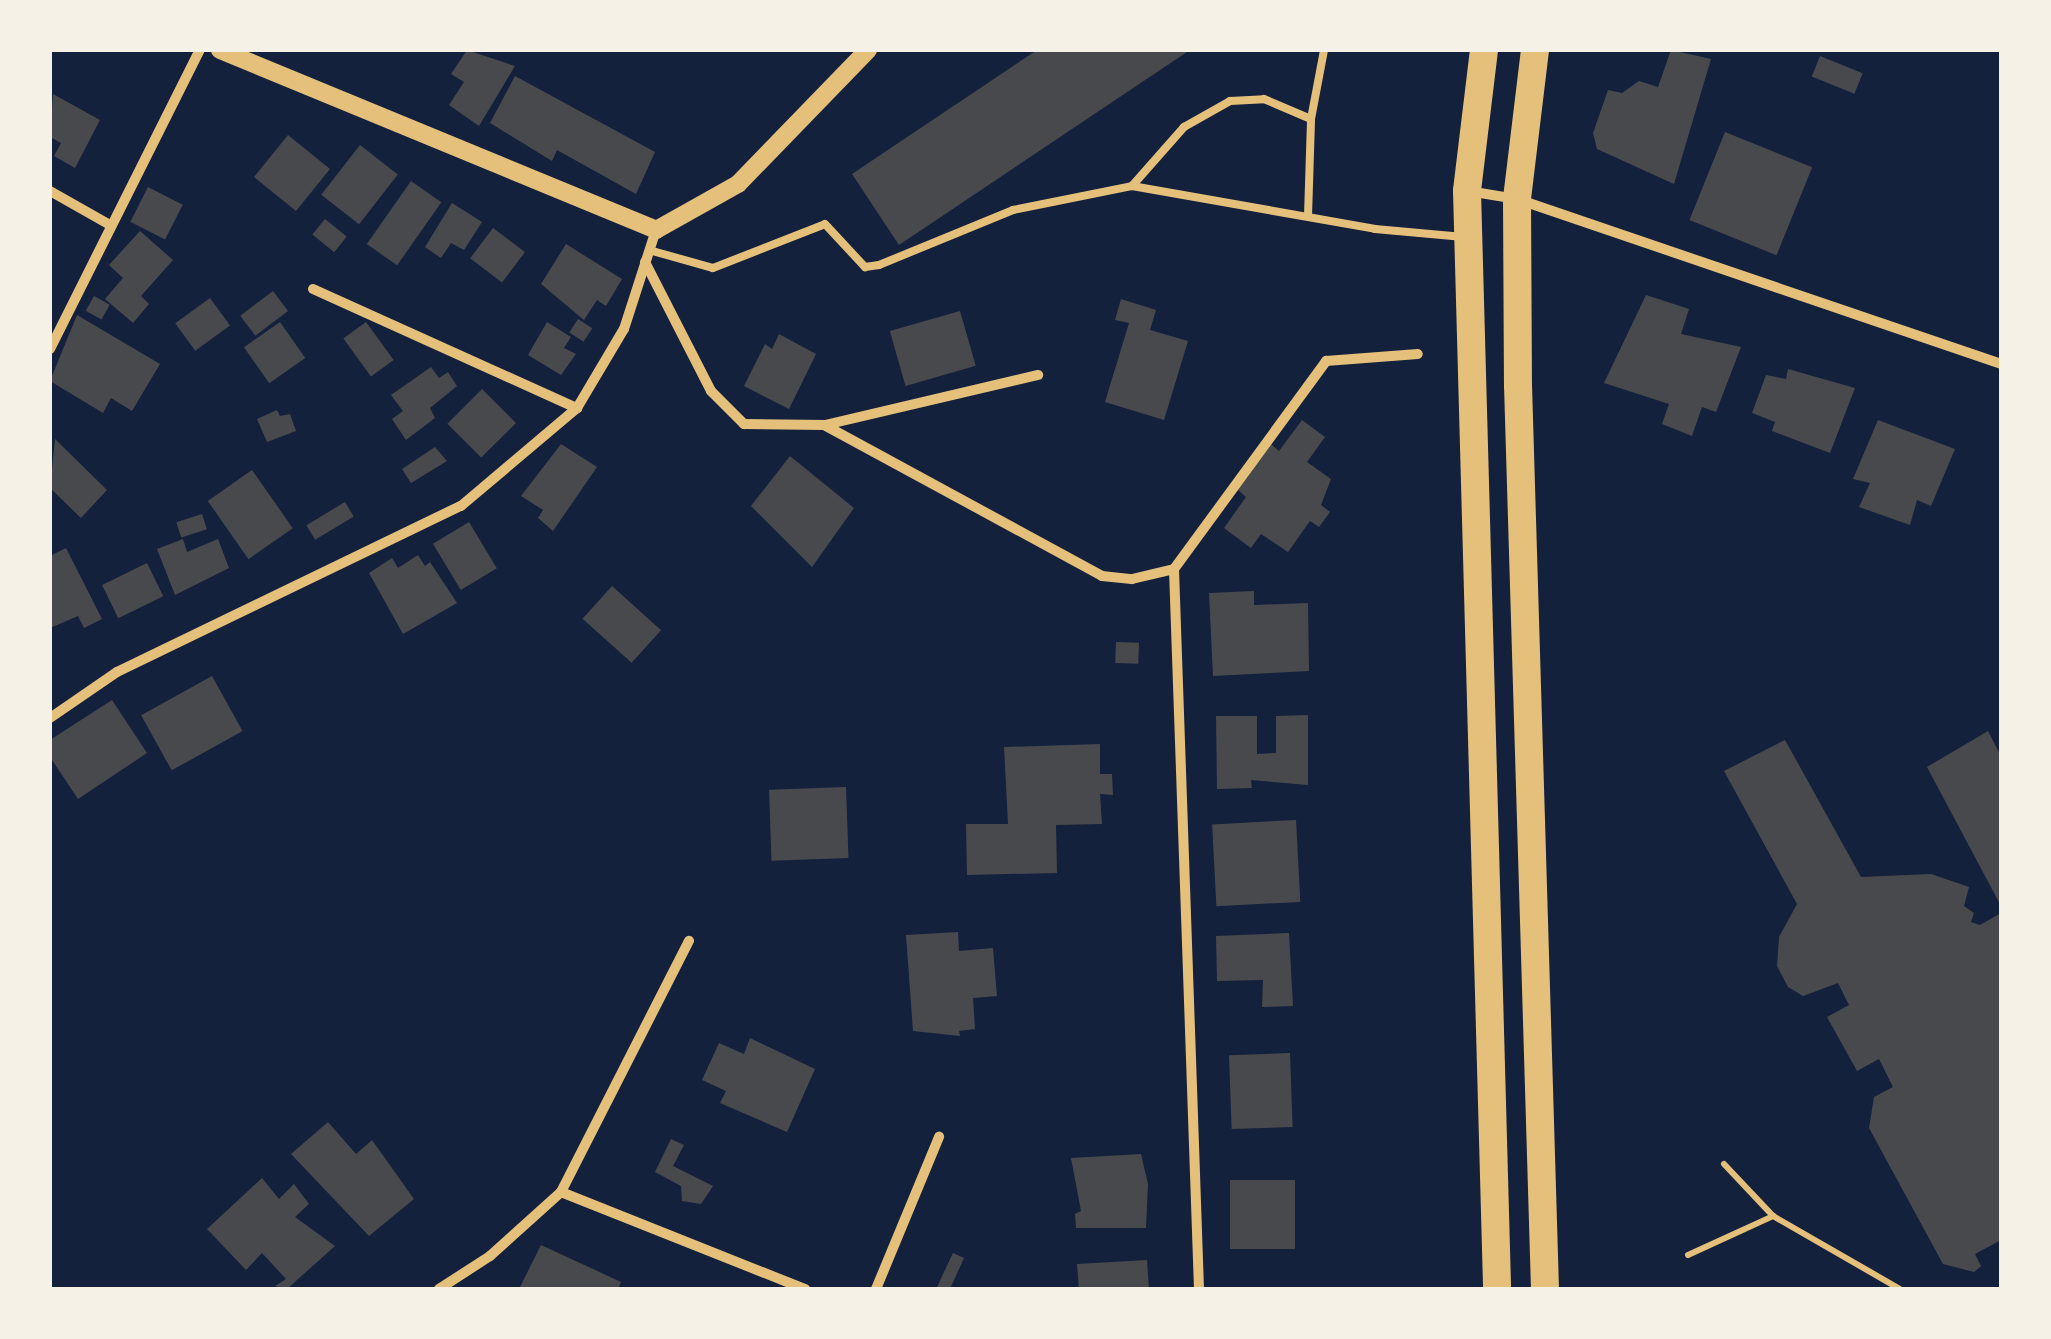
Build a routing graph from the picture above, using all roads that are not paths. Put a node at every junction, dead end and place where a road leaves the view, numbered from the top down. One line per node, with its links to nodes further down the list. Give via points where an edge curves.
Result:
1 (200, 50): 13 (street)
2 (220, 50): 14 (street)
3 (868, 50): 14 (street, via 738,184)
4 (1324, 50): 7 (lane)
5 (1484, 50): 9 (highway)
6 (1535, 50): 11 (highway)
7 (1311, 120): 8 (lane, via 1264,99 1230,101 1184,127); 12 (lane)
8 (1132, 186): 12 (lane); 16 (lane, via 1013,210 865,267 825,224 714,268)
9 (1467, 190): 11 (street); 15 (highway)
10 (50, 192): 13 (street)
11 (1518, 199): 21 (street); 35 (highway)
12 (1308, 216): 15 (lane)
13 (110, 225): 19 (street)
14 (656, 230): 16 (street)
15 (1468, 238): 34 (highway)
16 (649, 250): 17 (street)
17 (645, 262): 23 (street, via 624,329); 24 (street, via 722,409 744,424 772,430)
18 (312, 289): 23 (street)
19 (50, 349)
20 (1418, 354): 25 (street, via 1326,361)
21 (2001, 364)
22 (1038, 376): 24 (street)
23 (577, 408): 26 (street, via 461,506 134,664)
24 (825, 425): 25 (street, via 1102,576 1132,579)
25 (1174, 569): 33 (street)
26 (50, 718)
27 (688, 942): 29 (street)
28 (939, 1138): 32 (street)
29 (561, 1192): 30 (street, via 490,1256); 31 (street)
30 (440, 1289)
31 (805, 1289)
32 (876, 1289)
33 (1198, 1289)
34 (1497, 1289)
35 (1545, 1289)

